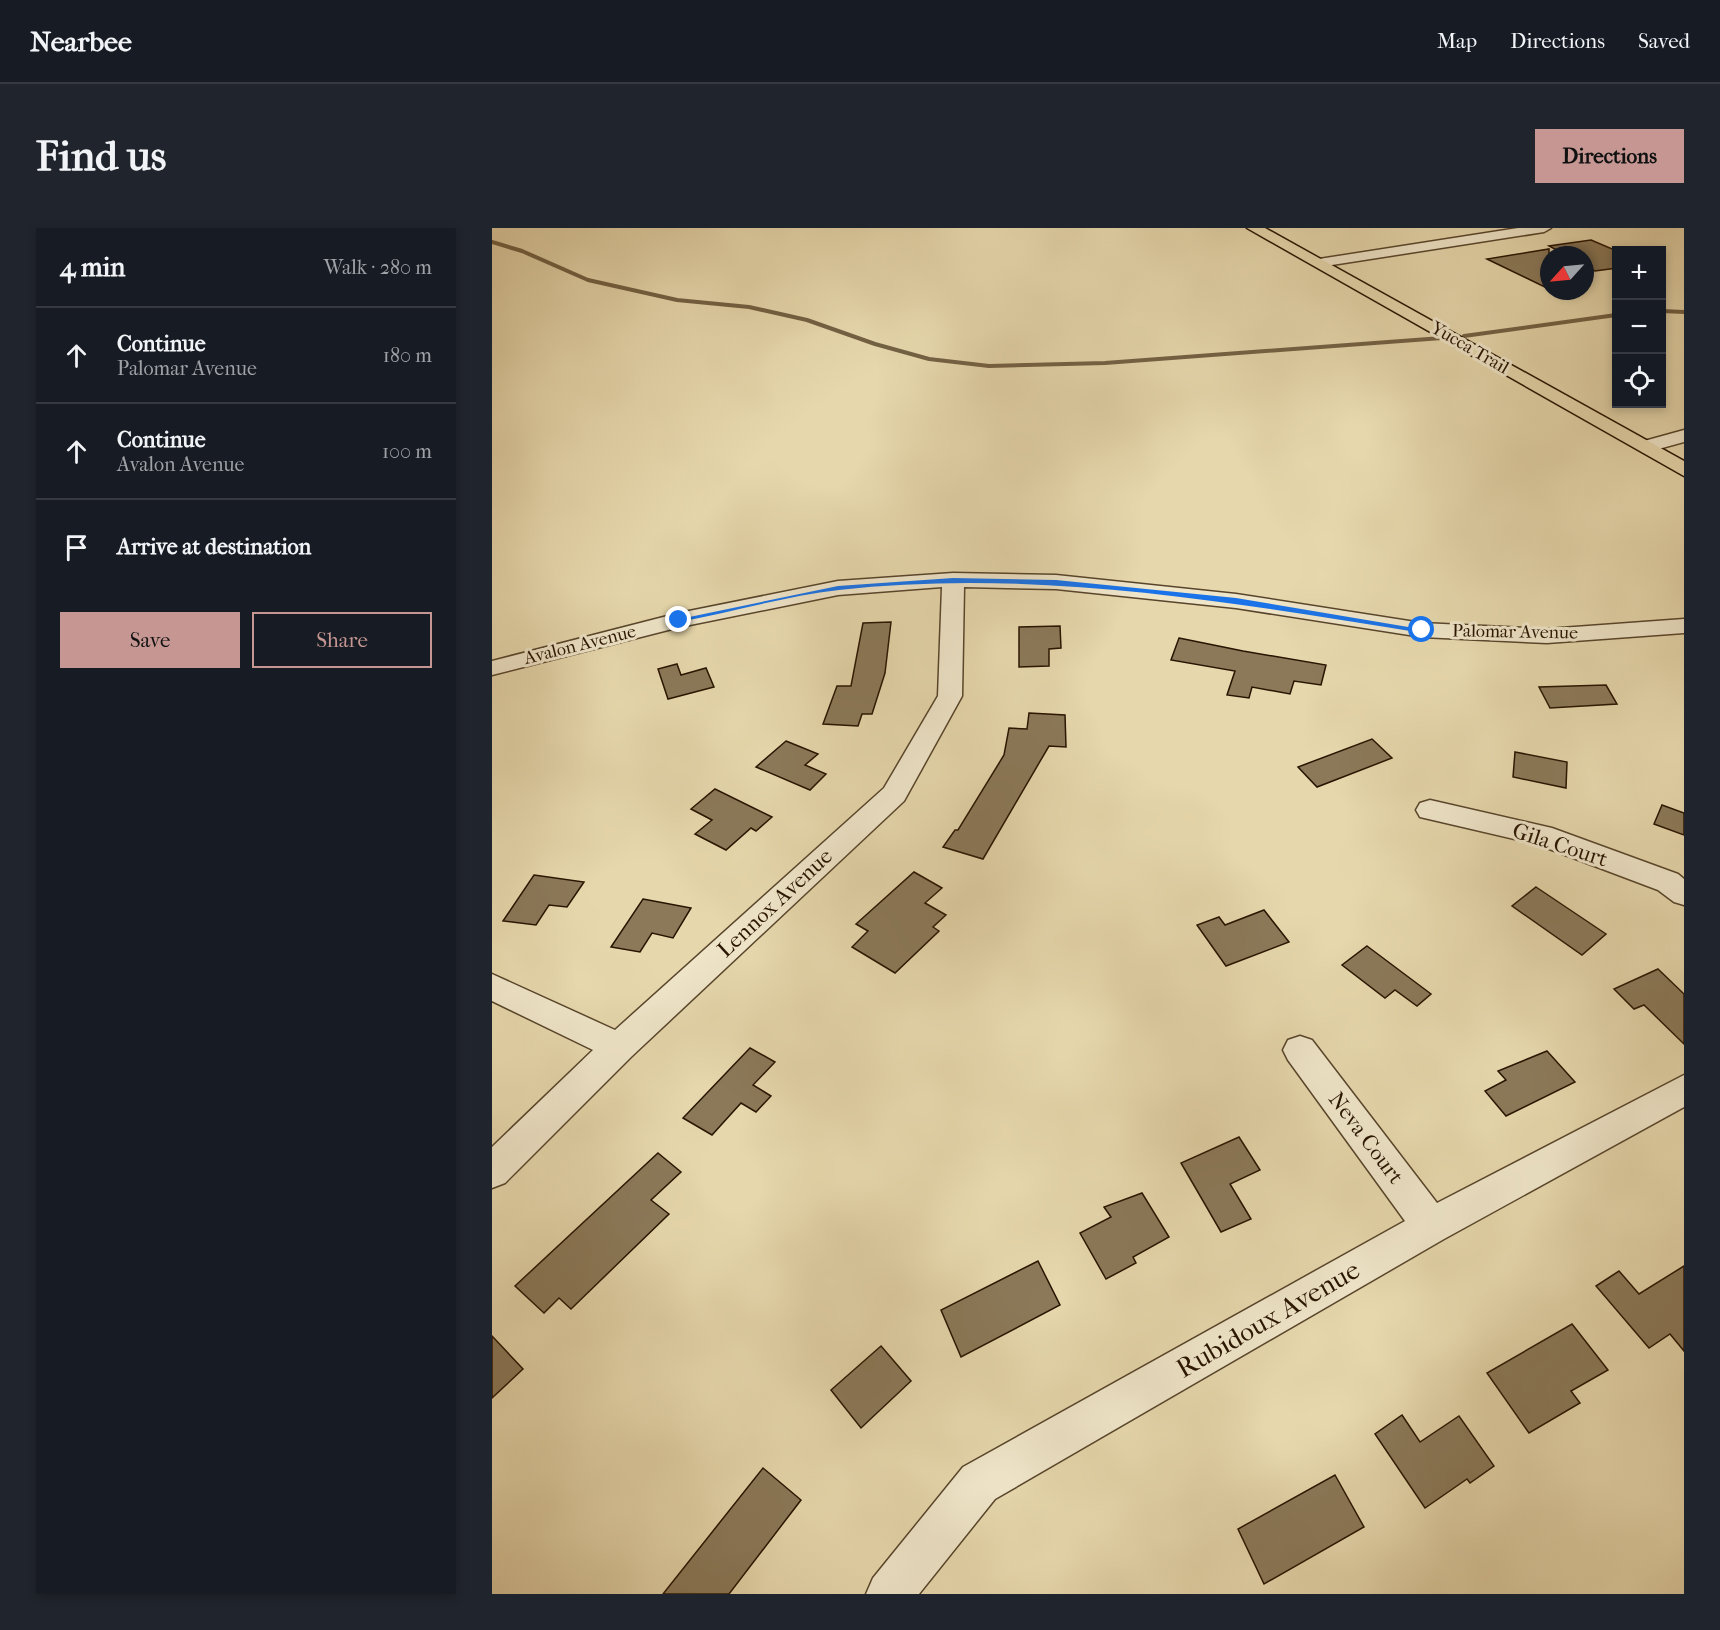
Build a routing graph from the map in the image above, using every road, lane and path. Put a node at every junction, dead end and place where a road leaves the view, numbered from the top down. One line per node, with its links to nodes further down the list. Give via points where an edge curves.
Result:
1 (1254, 228): 3 (main road, Yucca Trail)
2 (1544, 228): 3 (street)
3 (1319, 263): 5 (main road, Yucca Trail)
4 (1684, 436): 5 (street)
5 (1644, 447): 6 (main road, Yucca Trail)
6 (1684, 470)
7 (953, 580): 8 (street, Palomar Avenue, via 1056,582 1236,600 1422,630 1546,636); 9 (street, Avalon Avenue, via 838,588 679,620); 13 (street, Lennox Avenue, via 950,696 894,794)
8 (1684, 626)
9 (492, 668)
10 (1430, 810): 11 (street, Gila Court, via 1542,835 1668,882)
11 (1684, 894)
12 (492, 987): 13 (street)
13 (619, 1047): 16 (street, Lennox Avenue)
14 (1300, 1050): 17 (street, Neva Court)
15 (1684, 1090): 17 (street, Rubidoux Avenue)
16 (492, 1171)
17 (1431, 1226): 18 (street, Rubidoux Avenue, via 979,1483)
18 (889, 1594)

